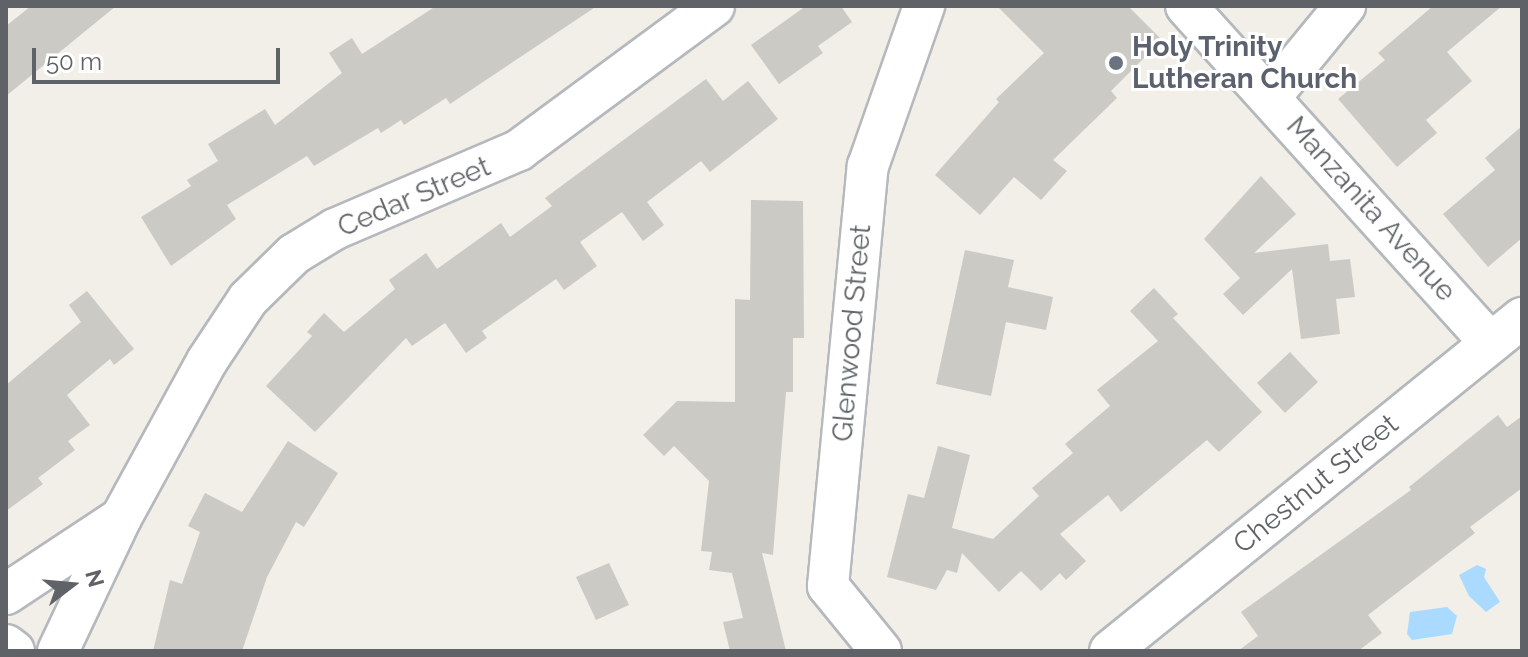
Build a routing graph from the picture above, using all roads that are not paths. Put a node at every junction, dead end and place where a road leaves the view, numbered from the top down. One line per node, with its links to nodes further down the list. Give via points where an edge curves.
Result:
1 (714, 6): 8 (street, Cedar Street, via 519,150 388,204 294,254 248,299 207,361)
2 (924, 6): 13 (street, Glenwood Street, via 868,166 828,586)
3 (1186, 6): 5 (street, Manzanita Avenue)
4 (1345, 6): 5 (street)
5 (1271, 96): 7 (street, Manzanita Avenue)
6 (1522, 318): 7 (street, Chestnut Street)
7 (1490, 343): 14 (street, Chestnut Street)
8 (121, 518): 9 (street); 12 (street, Cedar Street)
9 (6, 594)
10 (6, 645): 11 (street)
11 (14, 651)
12 (58, 651)
13 (881, 651)
14 (1110, 651)

